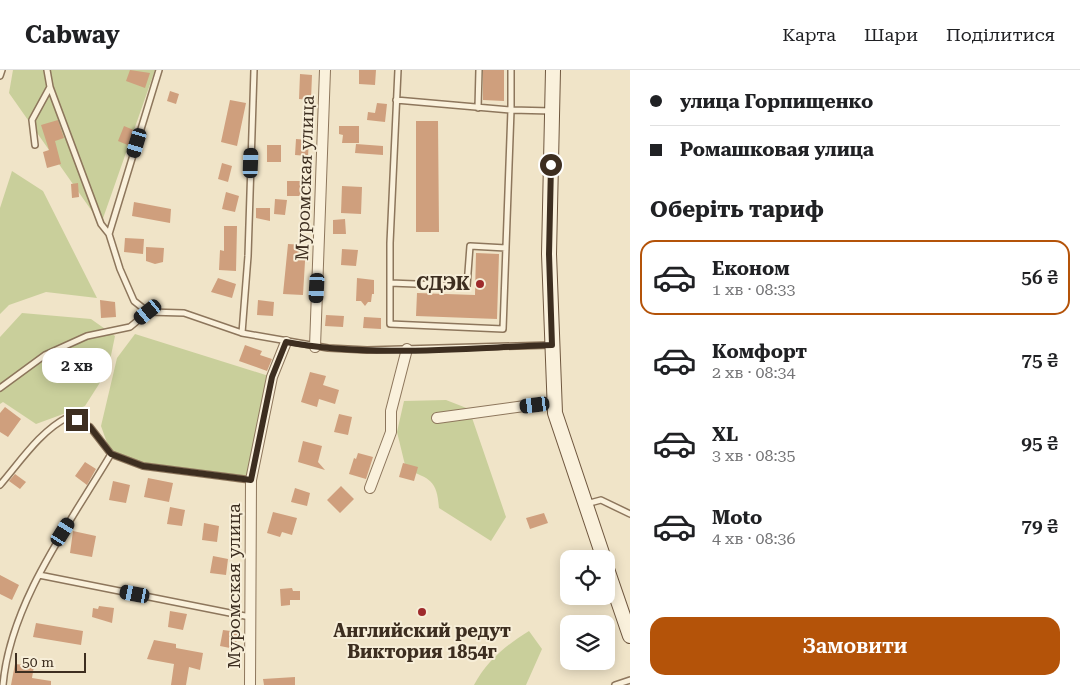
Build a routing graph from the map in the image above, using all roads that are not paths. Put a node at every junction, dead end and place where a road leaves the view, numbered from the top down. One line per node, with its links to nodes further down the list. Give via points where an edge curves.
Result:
1 (2, 70): 10 (lane)
2 (47, 70): 11 (lane)
3 (159, 70): 17 (lane)
4 (254, 70): 21 (lane)
5 (325, 70): 24 (street, Муромская улица)
6 (398, 70): 12 (lane)
7 (479, 70): 13 (lane)
8 (511, 70): 14 (lane)
9 (553, 70): 15 (main road)
10 (0, 76)
11 (50, 87): 16 (lane, via 32,120); 17 (lane, via 101,224)
12 (396, 100): 13 (lane); 19 (lane)
13 (478, 108): 14 (lane)
14 (510, 110): 15 (lane); 18 (lane)
15 (552, 111): 23 (main road, via 549,254)
16 (35, 145)
17 (109, 234): 20 (lane, via 134,301)
18 (506, 248): 19 (lane, via 470,246 467,286); 19 (lane, via 503,329 390,324)
19 (390, 282)
20 (148, 312): 21 (lane, via 184,313); 26 (lane, via 130,327 87,336 45,355)
21 (242, 333): 22 (lane)
22 (286, 342): 24 (lane); 30 (street, Муромская улица, via 272,377)
23 (552, 345): 25 (lane); 27 (main road)
24 (314, 347): 25 (lane)
25 (407, 349): 32 (street, via 391,410 391,432)
26 (0, 388)
27 (554, 402): 28 (street); 33 (main road)
28 (437, 418)
29 (111, 454): 30 (lane, via 143,466); 31 (lane, via 90,427 68,418 58,422 34,445); 36 (lane)
30 (251, 480): 38 (street, Муромская улица)
31 (0, 485)
32 (370, 488)
33 (585, 504): 34 (lane, via 601,500); 35 (main road)
34 (630, 514)
35 (601, 550)
36 (39, 575): 38 (lane); 41 (lane, via 8,649)
37 (615, 592): 39 (main road)
38 (251, 617): 42 (street, Муромская улица)
39 (630, 635)
40 (630, 680): 43 (lane)
41 (3, 685)
42 (250, 685)
43 (614, 685)

